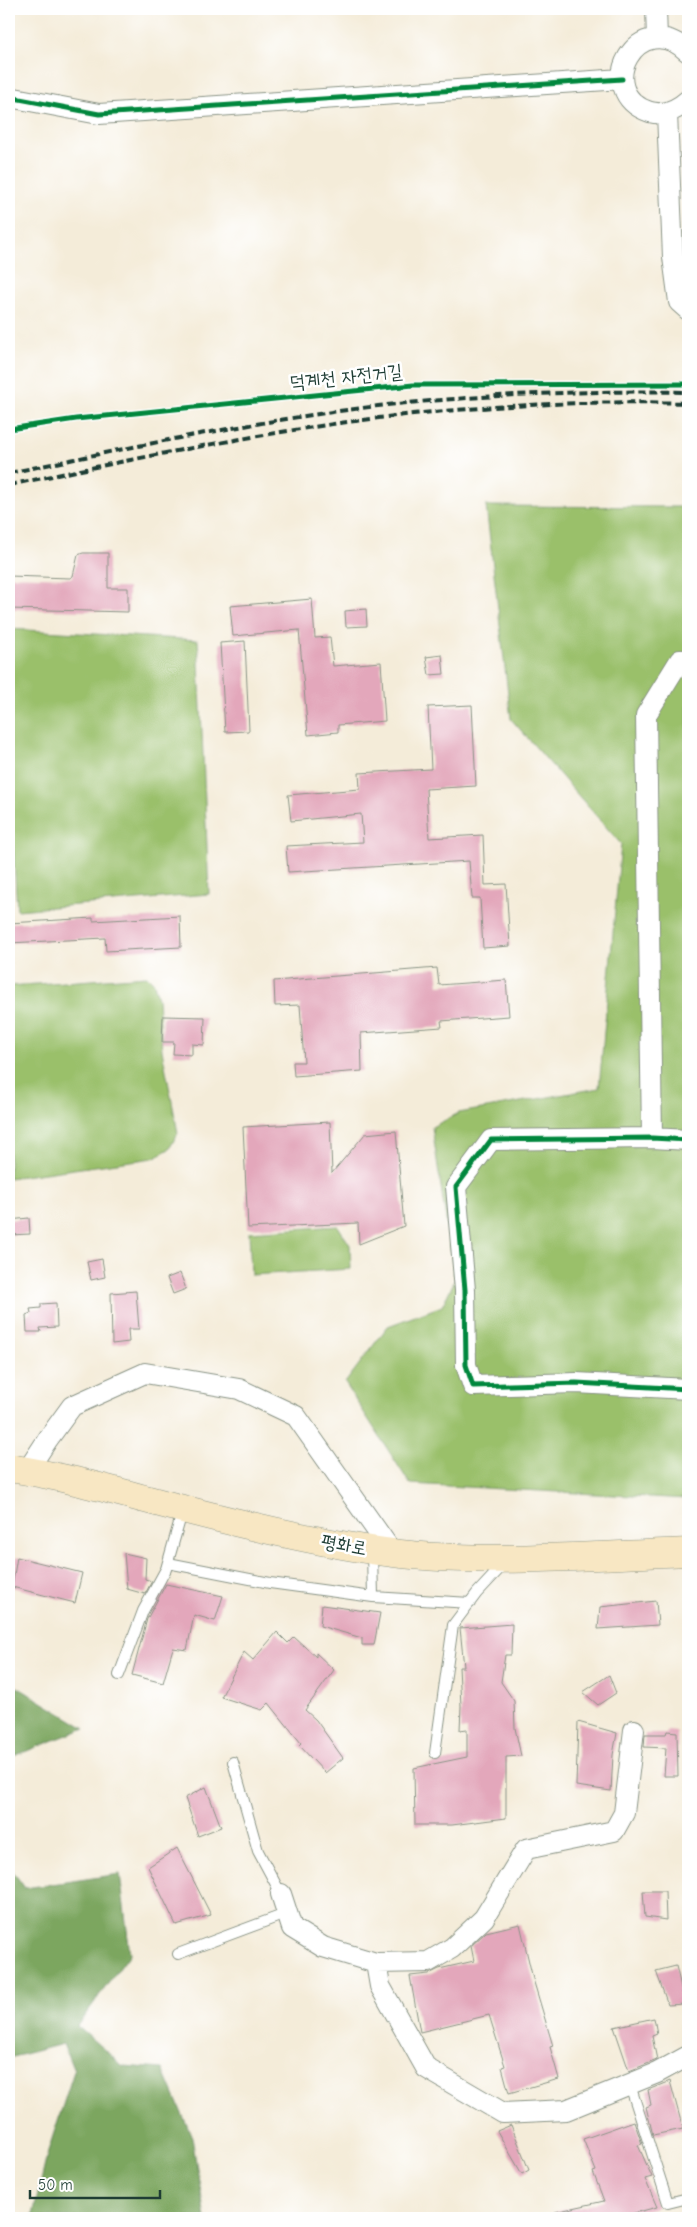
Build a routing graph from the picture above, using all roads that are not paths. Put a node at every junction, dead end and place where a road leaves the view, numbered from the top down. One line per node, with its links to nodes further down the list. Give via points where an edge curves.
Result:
1 (656, 9): 2 (street)
2 (657, 38): 3 (street, via 669,39); 4 (street, via 635,47 623,67)
3 (688, 52)
4 (622, 79): 5 (street, via 99,114); 7 (street, via 632,102 654,113)
5 (9, 96)
6 (688, 100): 7 (street)
7 (667, 112): 8 (street, via 674,257 679,302)
8 (688, 310)
9 (688, 660): 10 (street, via 680,660 646,715)
10 (652, 1138): 11 (street); 12 (street, via 491,1140 456,1187 465,1290 466,1365 473,1386 576,1382)
11 (688, 1140)
12 (688, 1389)
13 (18, 1470): 14 (main road, 평화로, via 87,1482); 15 (street, via 72,1406 145,1373 240,1389 296,1416)
14 (184, 1508): 15 (main road, 평화로, via 307,1539); 18 (lane)
15 (382, 1551): 17 (main road, 평화로); 19 (lane)
16 (688, 1552): 17 (main road, 평화로)
17 (510, 1557): 20 (lane)
18 (168, 1563): 19 (lane, via 270,1583); 21 (lane, via 143,1611)
19 (373, 1597): 20 (lane)
20 (470, 1603): 23 (lane, via 453,1625)
21 (119, 1675)
22 (634, 1730): 28 (street, via 624,1813 614,1831 526,1849 484,1918 452,1948 428,1962)
23 (436, 1753)
24 (233, 1762): 25 (lane, via 258,1851)
25 (282, 1894): 26 (street)
26 (288, 1913): 27 (lane); 28 (street, via 292,1928 323,1947)
27 (178, 1954)
28 (376, 1963): 30 (street, via 380,1986 426,2068 503,2113 566,2110)
29 (688, 2056): 30 (street)
30 (630, 2085): 31 (lane, via 668,2203)
31 (688, 2198)

